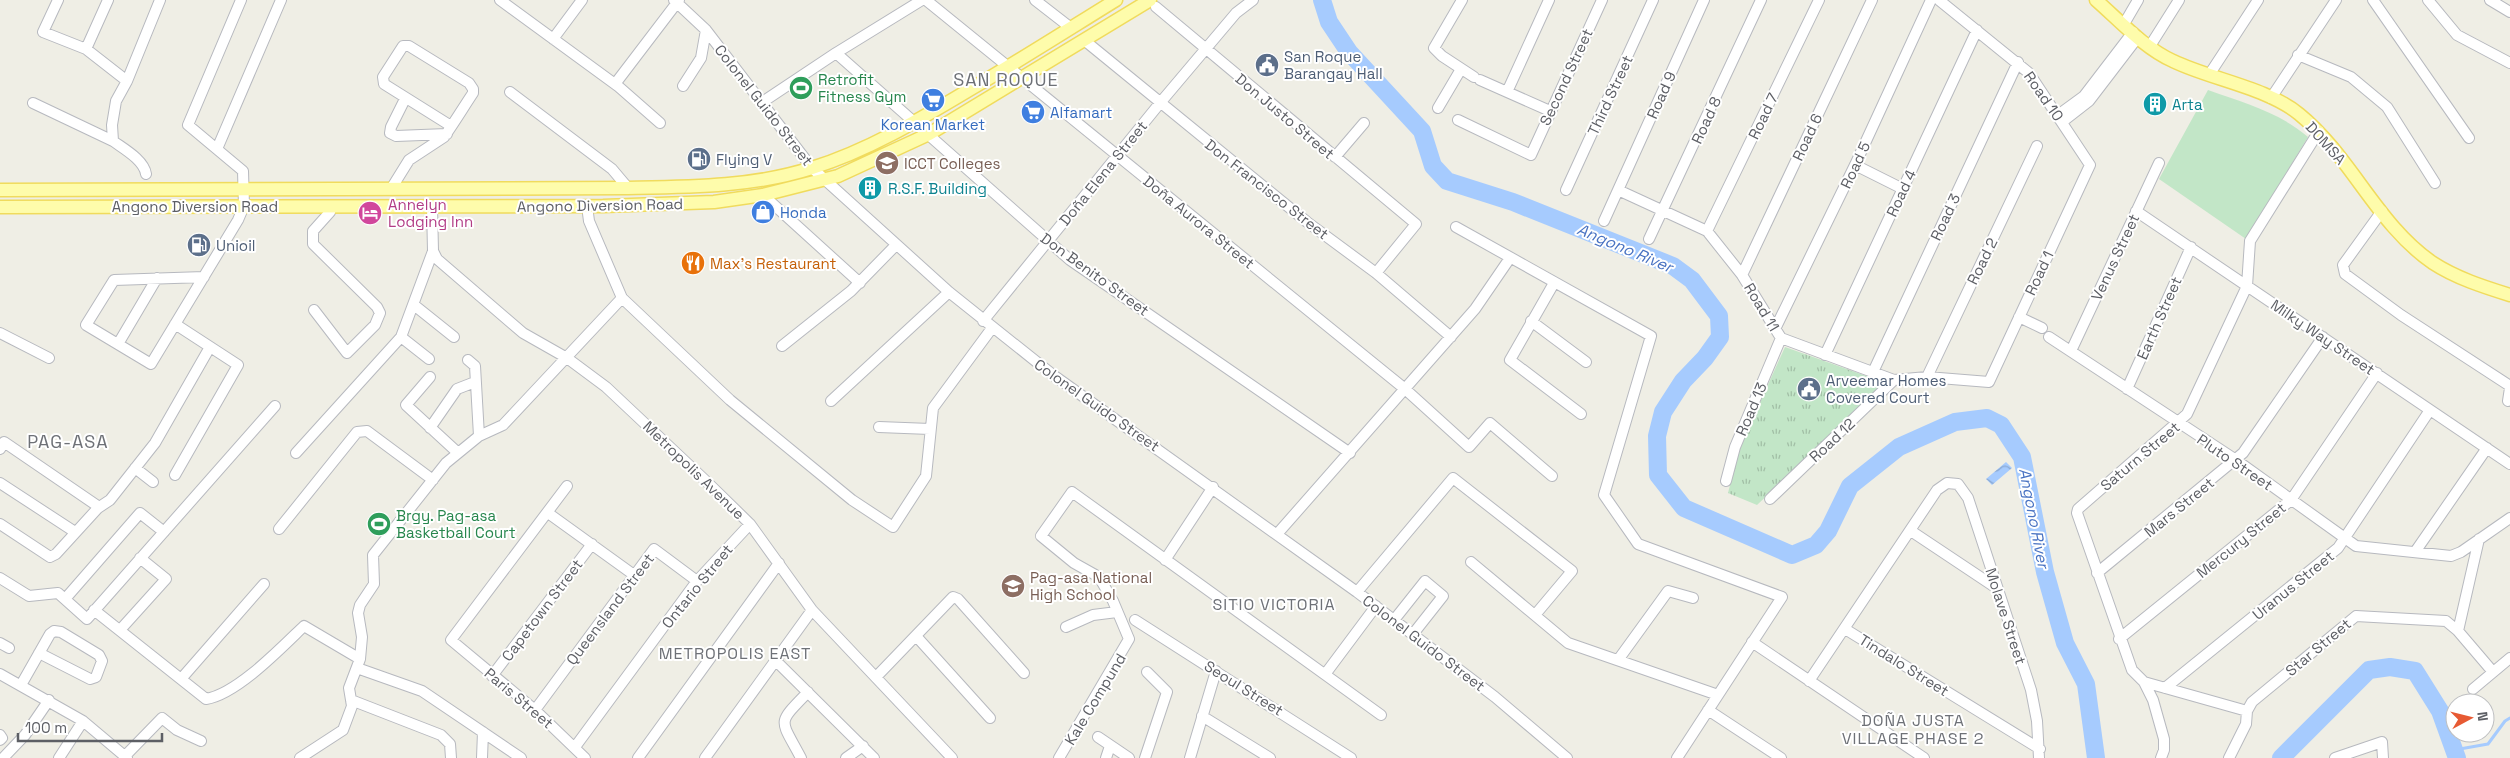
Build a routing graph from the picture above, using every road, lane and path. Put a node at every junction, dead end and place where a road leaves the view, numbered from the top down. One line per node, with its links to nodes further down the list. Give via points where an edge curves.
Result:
1 (58, 0): 40 (street, via 42,32)
2 (108, 0): 40 (street)
3 (160, 0): 50 (street)
4 (241, 0): 73 (street, via 188,125)
5 (281, 0): 73 (street)
6 (500, 0): 37 (street)
7 (582, 0): 37 (street)
8 (924, 0): 42 (street); 46 (street, Doña Aurora Street)
9 (1035, 0): 33 (street)
10 (1116, 0): 33 (main road, Angono Diversion Road)
11 (1253, 0): 41 (street, Doña Elena Street, via 1236,13)
12 (1462, 0): 47 (street, via 1434,48)
13 (1549, 0): 54 (street)
14 (1602, 0): 61 (street, Second Street)
15 (1653, 0): 90 (street, Third Street)
16 (1704, 0): 91 (street, Road 9)
17 (1762, 0): 99 (street, Road 8)
18 (1819, 0): 104 (street, Road 7)
19 (1872, 0): 112 (street, Road 6)
20 (1931, 0): 78 (street, Road 5)
21 (1939, 0): 35 (street, Road 10)
22 (2096, 0): 36 (main road, DOMSA)
23 (2138, 0): 36 (street)
24 (2179, 0): 39 (street)
25 (2258, 0): 48 (street)
26 (2336, 0): 43 (street)
27 (2373, 0): 70 (street)
28 (2428, 0): 45 (street, via 2457,36)
29 (2490, 0): 32 (street)
30 (677, 1): 34 (street, Colonel Guido Street); 51 (street)
31 (1153, 3): 38 (main road, Angono Diversion Road); 41 (street, Don Justo Street)
32 (2510, 12)
33 (1071, 28): 46 (main road, Angono Diversion Road)
34 (706, 30): 52 (street, via 702,58); 58 (street, Colonel Guido Street)
35 (1977, 30): 44 (street, Road 10); 88 (street, Road 4)
36 (2132, 31): 39 (main road, DOMSA); 62 (street, via 2089,101)
37 (553, 39): 51 (street)
38 (1084, 40): 49 (main road, Angono Diversion Road); 59 (street, Don Francisco Street)
39 (2150, 46): 48 (main road, DOMSA, via 2172,61)
40 (86, 49): 50 (street)
41 (1205, 49): 59 (street, Doña Elena Street); 75 (street, Don Justo Street)
42 (836, 52): 58 (street); 64 (street, Don Benito Street)
43 (2298, 55): 55 (street); 82 (street, via 2351,77 2388,107)
44 (2018, 62): 62 (street, Road 10); 147 (street, Road 3)
45 (2510, 63)
46 (1009, 66): 49 (street, Doña Aurora Street); 64 (main road, Angono Diversion Road)
47 (1461, 69): 54 (street); 60 (street)
48 (2209, 75): 55 (main road, DOMSA)
49 (1022, 78): 69 (main road, Angono Diversion Road); 74 (street, Doña Aurora Street)
50 (127, 82): 71 (street, via 116,101)
51 (616, 84): 65 (street)
52 (683, 86)
53 (510, 92): 85 (street, via 612,169)
54 (1506, 92): 61 (street)
55 (2271, 98): 68 (main road, DOMSA, via 2297,112)
56 (405, 99): 67 (street); 67 (street, via 390,133 396,136); 67 (street, via 383,81 400,48 406,45 472,86 473,93)
57 (33, 103): 71 (street)
58 (761, 103): 79 (street, Colonel Guido Street)
59 (1160, 103): 74 (street, Doña Elena Street); 111 (street, Don Francisco Street, via 1307,222)
60 (1438, 108)
61 (1550, 111): 63 (street, Second Street, via 1530,155)
62 (2060, 119): 77 (street, Road 10)
63 (1458, 120)
64 (915, 122): 69 (street, Don Benito Street); 79 (main road, Angono Diversion Road)
65 (660, 123)
66 (1364, 123): 75 (street)
67 (449, 130): 87 (street, via 437,143 408,160)
68 (2319, 131): 101 (main road, DOMSA); 117 (street, Saturn Street, via 2250,241)
69 (929, 134): 81 (main road, Angono Diversion Road, via 860,167); 106 (street, Don Benito Street)
70 (2469, 138)
71 (113, 141): 80 (street, via 141,163)
72 (2037, 146): 150 (street, Road 2)
73 (217, 149): 86 (street, via 243,171)
74 (1117, 155): 106 (street, Doña Elena Street); 155 (street, Doña Aurora Street)
75 (1335, 157): 111 (street, Don Justo Street, via 1416,224)
76 (2159, 163): 100 (street, Venus Street)
77 (2090, 164): 123 (street, Road 1)
78 (1855, 165): 88 (street); 129 (street, Road 5)
79 (812, 168): 81 (street, Colonel Guido Street); 85 (main road, Angono Diversion Road, via 704,186)
80 (146, 174)
81 (824, 180): 92 (main road, Angono Diversion Road); 107 (street, Colonel Guido Street)
82 (2435, 183)
83 (343, 188): 86 (main road, Angono Diversion Road); 87 (main road, Angono Diversion Road); 95 (main road)
84 (517, 188): 85 (main road, Angono Diversion Road); 87 (main road, Angono Diversion Road); 97 (main road)
85 (628, 188)
86 (244, 189): 89 (main road, Angono Diversion Road); 94 (street)
87 (391, 189)
88 (1903, 189): 141 (street, Road 4)
89 (0, 190)
90 (1566, 190)
91 (1618, 190): 99 (street, Road 11); 102 (street, Road 9)
92 (763, 195): 98 (main road, Angono Diversion Road, via 671,204); 115 (street)
93 (0, 206): 94 (main road, Angono Diversion Road)
94 (244, 206): 95 (main road, Angono Diversion Road); 113 (street, via 230,237)
95 (337, 206): 96 (main road, Angono Diversion Road); 122 (street, via 313,231 313,244 380,313 375,325 347,353)
96 (432, 206): 97 (main road, Angono Diversion Road); 109 (street)
97 (517, 206): 98 (main road, Angono Diversion Road)
98 (587, 206): 120 (street, via 589,221)
99 (1663, 211): 104 (street, Road 11); 105 (street, Road 8)
100 (2136, 211): 108 (street, Milky Way Street); 140 (street, Venus Street)
101 (2382, 211): 119 (main road, DOMSA, via 2406,241 2434,264 2480,286); 154 (street, via 2343,266 2345,274)
102 (1604, 222)
103 (1456, 227): 110 (street)
104 (1707, 231): 112 (street, Road 11)
105 (1649, 239)
106 (1048, 241): 124 (street, Doña Elena Street); 171 (street, Don Benito Street, via 1070,260)
107 (896, 245): 115 (street); 118 (street, Colonel Guido Street)
108 (2191, 247): 117 (street, Milky Way Street); 156 (street, Earth Street)
109 (433, 251): 121 (street); 143 (street, Metropolis Avenue, via 437,259 523,333)
110 (1510, 258): 116 (street); 133 (street, via 1487,293)
111 (1376, 273): 133 (street, Don Francisco Street)
112 (1742, 275): 129 (street, Road 11)
113 (204, 277): 114 (street); 126 (street)
114 (157, 278): 137 (street); 137 (street, via 114,280 86,325)
115 (860, 283): 138 (street)
116 (1554, 283): 125 (street); 226 (street, via 1651,336 1604,495 1638,544 1782,597)
117 (2247, 286): 135 (street, Milky Way Street); 162 (street, Saturn Street, via 2187,414)
118 (949, 292): 124 (street, Colonel Guido Street); 157 (street)
119 (2510, 295)
120 (622, 298): 143 (street); 165 (street, via 730,400 852,500 893,527 926,476)
121 (414, 305): 131 (street); 132 (street)
122 (314, 310)
123 (2019, 317): 128 (street); 153 (street, Road 1)
124 (983, 321): 127 (street, Colonel Guido Street)
125 (1531, 321): 146 (street); 161 (street, via 1510,360)
126 (175, 324): 137 (street, via 151,364); 139 (street)
127 (992, 328): 165 (street, via 933,408); 182 (street, Colonel Guido Street)
128 (2042, 328)
129 (1775, 329): 136 (street, Road 11)
130 (0, 333): 142 (street)
131 (400, 337): 144 (street); 170 (street)
132 (454, 337)
133 (1451, 337): 155 (street)
134 (2049, 337): 140 (street, Pluto Street)
135 (2324, 337): 148 (street, Milky Way Street); 172 (street, Mars Street)
136 (1781, 338): 141 (street, Road 11); 178 (street, Road 13, via 1735,447)
137 (118, 344)
138 (782, 346)
139 (210, 347): 174 (street, via 155,442); 175 (street, via 238,365)
140 (2071, 352): 156 (street, Pluto Street)
141 (1825, 355): 147 (street, Road 11)
142 (49, 358)
143 (567, 358): 166 (street, via 503,425); 189 (street, Metropolis Avenue, via 606,387)
144 (429, 359)
145 (468, 360): 152 (street, via 475,366)
146 (1586, 362)
147 (1873, 372): 151 (street, Road 11)
148 (2377, 373): 160 (street, Milky Way Street); 184 (street, Mercury Street)
149 (430, 377): 164 (street, via 406,405)
150 (1927, 377): 151 (street, Road 11); 153 (street, Road 11)
151 (1894, 380): 183 (street, Road 12)
152 (475, 382): 164 (street, via 457,389); 166 (street)
153 (1989, 382)
154 (2510, 387): 158 (street)
155 (1404, 389): 171 (street); 176 (street, Doña Aurora Street, via 1469,447 1490,423)
156 (2127, 389): 162 (street, Pluto Street)
157 (832, 401)
158 (2508, 402)
159 (275, 406): 193 (street)
160 (2430, 410): 167 (street, Milky Way Street); 195 (street, Uranus Street)
161 (1582, 414)
162 (2179, 424): 172 (street, Pluto Street); 203 (street, Saturn Street, via 2078,509)
163 (879, 427): 165 (street)
164 (430, 428): 169 (street)
165 (930, 429)
166 (479, 436): 169 (street)
167 (2487, 448): 173 (street, Milky Way Street); 198 (street)
168 (0, 449): 185 (street, via 4,442)
169 (457, 452): 177 (street)
170 (296, 453)
171 (1350, 453): 194 (street)
172 (2236, 460): 184 (street, Pluto Street); 203 (street, Mars Street)
173 (2510, 464)
174 (135, 468): 179 (street); 185 (street, via 110,500)
175 (175, 475)
176 (1552, 476)
177 (433, 480): 190 (street, via 367,431 356,432); 231 (street, via 373,555 374,584 358,613 362,637)
178 (1726, 481)
179 (154, 482)
180 (0, 483): 192 (street)
181 (567, 486): 186 (street)
182 (1213, 488): 194 (street, Colonel Guido Street); 200 (street)
183 (1770, 499)
184 (2291, 500): 195 (street, Pluto Street); 225 (street, Mercury Street)
185 (99, 507): 192 (street)
186 (548, 513): 197 (street); 238 (street, Paris Street, via 451,640)
187 (2510, 518): 196 (street, Pluto Street)
188 (0, 524): 192 (street, via 50,556 56,554)
189 (750, 524): 202 (street, Metropolis Avenue); 206 (street, Ontario Street)
190 (280, 529)
191 (1911, 530): 208 (street); 208 (street, Molave Street, via 1937,490 1947,483 1963,489); 220 (street)
192 (75, 532)
193 (164, 532): 199 (street); 211 (street, via 140,513)
194 (1278, 533): 209 (street, Colonel Guido Street)
195 (2345, 538): 198 (street, Pluto Street, via 2356,546); 244 (street, Uranus Street, via 2338,548)
196 (2479, 539): 198 (street, Pluto Street, via 2451,556); 222 (street)
197 (592, 544): 204 (street); 238 (street, Capetown Street)
198 (2415, 552)
199 (140, 558): 213 (street); 221 (street, via 166,579)
200 (1165, 560): 215 (street, via 1072,492 1041,536 1074,563 1099,577); 236 (street)
201 (1471, 562): 216 (street)
202 (779, 563): 214 (street, Metropolis Avenue); 275 (street)
203 (2098, 573): 225 (street, Saturn Street)
204 (634, 575): 206 (street, Queensland Street, via 654,549); 250 (street, Queensland Street)
205 (0, 578): 211 (street, via 29,596 58,593)
206 (697, 581): 262 (street, Ontario Street)
207 (264, 584): 240 (street)
208 (1998, 589): 265 (street, Molave Street, via 2031,690)
209 (1357, 592): 212 (street, Colonel Guido Street); 216 (street, via 1453,478 1572,571)
210 (1693, 598): 229 (street, via 1668,591)
211 (65, 599): 213 (street, via 87,619)
212 (1376, 606): 218 (street, Colonel Guido Street); 236 (street)
213 (94, 610): 221 (street)
214 (812, 610): 230 (street); 239 (street, Metropolis Avenue)
215 (1117, 612): 219 (street, via 1093,615); 281 (street, Kale Compund, via 1129,639)
216 (1535, 615): 229 (street, via 1568,643)
217 (1135, 620): 232 (street, Seoul Street)
218 (1394, 620): 223 (street, Colonel Guido Street); 223 (street, via 1425,581 1443,596)
219 (1066, 627)
220 (1845, 628): 241 (street); 265 (street, Tindalo Street)
221 (120, 630): 240 (street)
222 (2458, 631): 234 (street, Star Street); 252 (street, Star Street, via 2446,622 2356,616 2252,702)
223 (1413, 634): 287 (street, Colonel Guido Street)
224 (916, 636): 235 (street, via 953,598 958,599); 239 (street); 255 (street)
225 (2119, 639): 242 (street, Saturn Street, via 2132,670)
226 (1752, 642): 241 (street); 247 (street)
227 (39, 653): 227 (street, via 50,634 59,630 102,661 96,677 90,679); 243 (street)
228 (2510, 658): 234 (street)
229 (1618, 660): 247 (street)
230 (776, 661): 246 (street); 276 (street)
231 (359, 664): 240 (street, via 304,626 256,670 217,697 206,698); 249 (street, via 349,688); 257 (street, via 422,691)
232 (1216, 671): 254 (street); 267 (street, Seoul Street)
233 (1147, 672): 284 (street, via 1167,692)
234 (2493, 672): 245 (street)
235 (1024, 673)
236 (1326, 673): 253 (street)
237 (0, 674): 243 (street)
238 (492, 676): 250 (street, Paris Street)
239 (876, 677): 280 (street, Metropolis Avenue)
240 (181, 679)
241 (1809, 681): 290 (street)
242 (2144, 682): 244 (street); 291 (street, Saturn Street, via 2154,700 2164,738)
243 (21, 685): 248 (street)
244 (2164, 688): 252 (street)
245 (2473, 689)
246 (808, 692): 263 (street); 277 (street, via 784,717 783,724)
247 (1718, 695): 251 (street)
248 (49, 700): 256 (street); 268 (street, via 25,735)
249 (352, 700): 270 (street, via 343,730); 271 (street, via 441,735 450,744)
250 (535, 710): 262 (street, Paris Street)
251 (1708, 710): 288 (street); 289 (street)
252 (2247, 711): 292 (street, Star Street, via 2246,724)
253 (1381, 715)
254 (1202, 716): 285 (street); 286 (street)
255 (990, 718)
256 (83, 721): 266 (street); 269 (street)
257 (483, 732): 272 (street); 273 (street)
258 (0, 735): 260 (street)
259 (1098, 737): 264 (street)
260 (0, 740)
261 (201, 741): 266 (street, via 177,730 162,718)
262 (575, 746): 274 (street, Paris Street)
263 (863, 746): 278 (street); 279 (street)
264 (1110, 746): 282 (street); 283 (street)
265 (2039, 753)
266 (126, 757)
267 (1347, 757)
268 (3, 758)
269 (59, 758)
270 (300, 758)
271 (451, 758)
272 (482, 758)
273 (521, 758)
274 (585, 758)
275 (638, 758)
276 (705, 758)
277 (801, 758)
278 (846, 758)
279 (874, 758)
280 (952, 758)
281 (1059, 758)
282 (1106, 758)
283 (1129, 758)
284 (1145, 758)
285 (1190, 758)
286 (1270, 758)
287 (1567, 758)
288 (1677, 758)
289 (1781, 758)
290 (1924, 758)
291 (2161, 758)
292 (2229, 758)
293 (2335, 758): 294 (street, via 2382,742)
294 (2383, 758)

